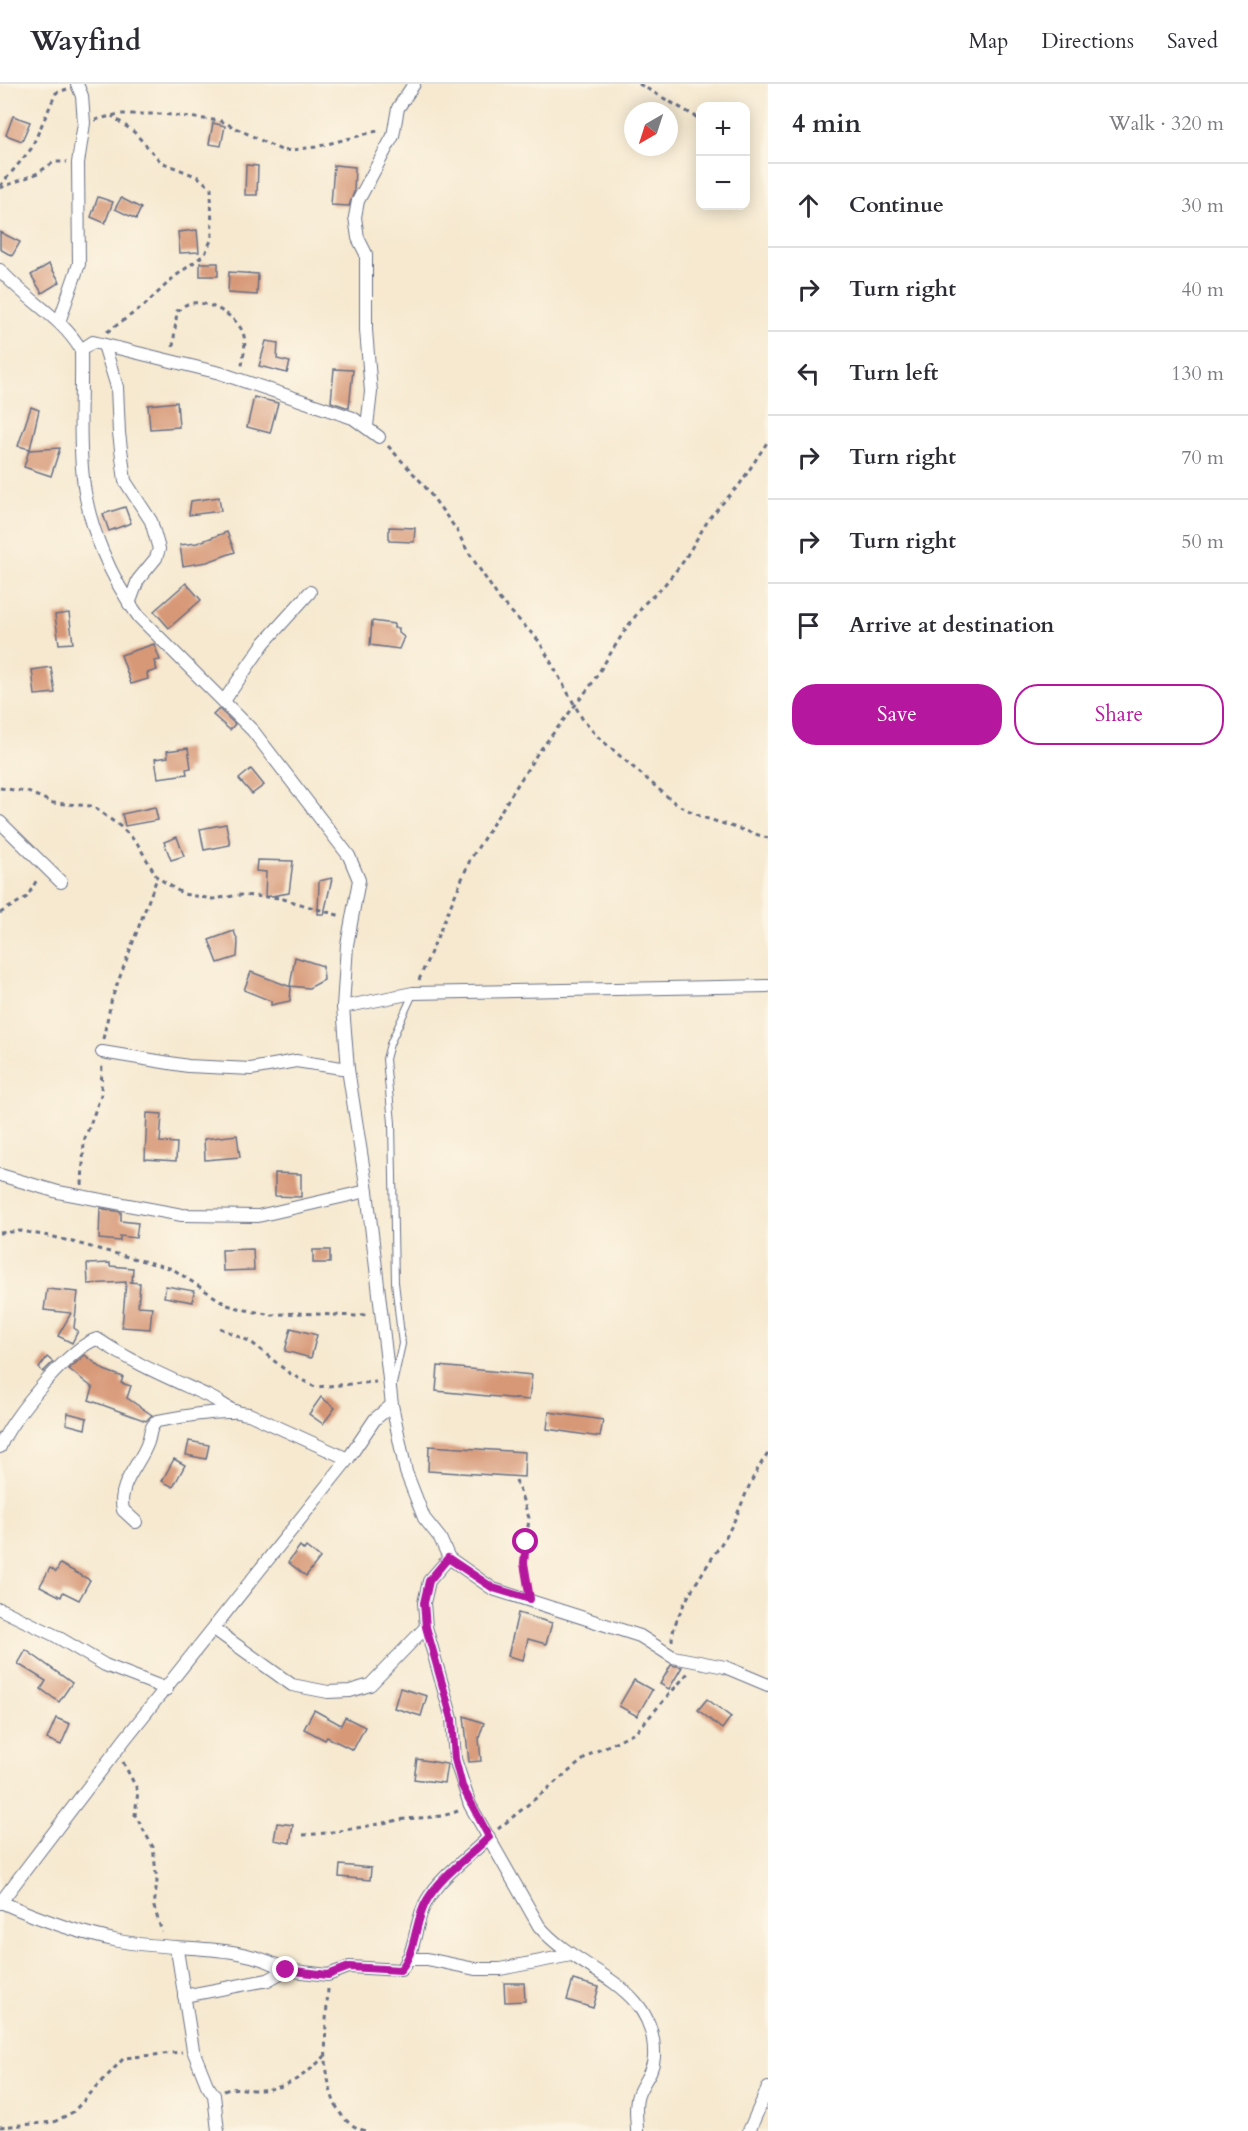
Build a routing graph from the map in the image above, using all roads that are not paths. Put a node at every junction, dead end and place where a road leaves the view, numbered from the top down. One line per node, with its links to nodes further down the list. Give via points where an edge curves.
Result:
1 (414, 84): 7 (street, via 398,108 393,136 358,201 355,217 358,238 366,254 371,392)
2 (81, 87): 4 (street, via 84,123 78,163 80,264)
3 (0, 270): 4 (street)
4 (59, 322): 6 (street)
5 (99, 344): 6 (street); 7 (street, via 241,380); 10 (street, via 117,387 125,481 151,521 159,549 138,580)
6 (81, 350): 10 (street, via 83,478 99,543)
7 (367, 426): 8 (street)
8 (380, 437)
9 (310, 592): 11 (street, via 264,643)
10 (129, 604): 11 (street)
11 (224, 701): 16 (street, via 253,731 354,863 359,880 346,945)
12 (0, 822): 13 (street)
13 (61, 882)
14 (768, 986): 15 (street)
15 (413, 993): 16 (street); 21 (lane, via 386,1059 392,1123 395,1282 402,1344)
16 (342, 1007): 18 (street)
17 (102, 1052): 18 (street, via 188,1066 252,1069 296,1061)
18 (348, 1069): 20 (street)
19 (0, 1175): 20 (street, via 182,1215 258,1216)
20 (367, 1191): 21 (street)
21 (391, 1399): 24 (street); 26 (street, via 406,1472 424,1518 441,1538)
22 (232, 1412): 23 (street, via 216,1399 154,1374 97,1339 84,1342 59,1366 12,1424); 24 (street, via 249,1414); 25 (street, via 214,1411 157,1421 153,1425 148,1443 131,1469 122,1502 123,1510)
23 (0, 1447)
24 (348, 1460): 29 (street)
25 (136, 1522)
26 (448, 1558): 28 (street, via 429,1581 424,1603); 30 (street, via 493,1588 639,1636 673,1657 724,1667)
27 (0, 1609): 31 (street, via 105,1665)
28 (426, 1627): 29 (street, via 370,1685 328,1692 292,1685); 32 (street, via 452,1719 455,1759 470,1805)
29 (214, 1629): 31 (street)
30 (768, 1685)
31 (167, 1689): 33 (street)
32 (489, 1837): 35 (street, via 540,1926); 36 (street, via 426,1900)
33 (0, 1903): 34 (street, via 53,1924 120,1941)
34 (172, 1948): 37 (street, via 251,1954); 38 (street, via 178,1956)
35 (570, 1954): 36 (street, via 500,1970); 41 (street, via 623,1987 640,2007 654,2038 651,2073 638,2093)
36 (407, 1959): 37 (street, via 396,1971 349,1967 328,1975)
37 (286, 1970): 38 (street, via 268,1980)
38 (184, 1996): 40 (street, via 193,2050 214,2095)
39 (768, 2088): 42 (street)
40 (218, 2131)
41 (637, 2131)
42 (749, 2131)

